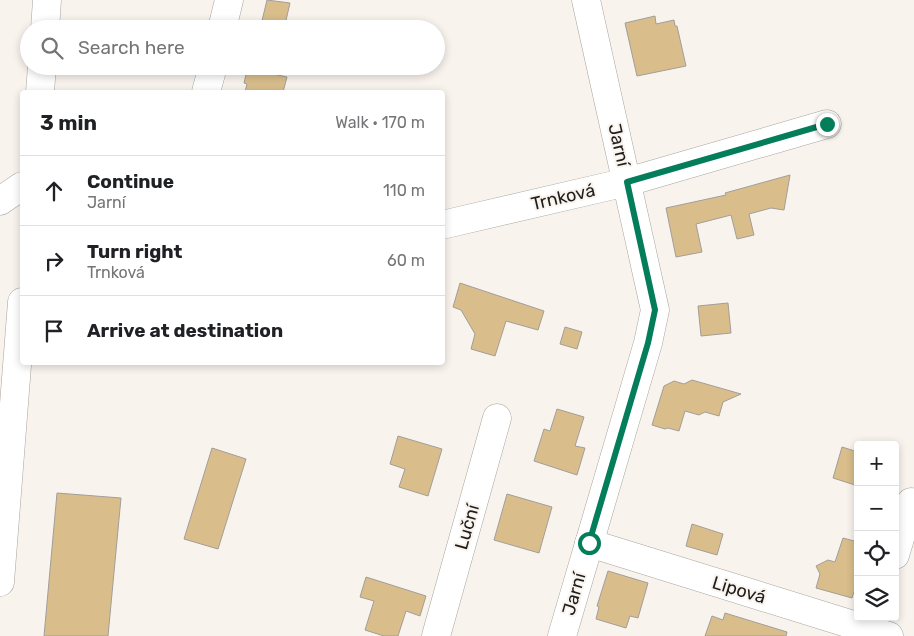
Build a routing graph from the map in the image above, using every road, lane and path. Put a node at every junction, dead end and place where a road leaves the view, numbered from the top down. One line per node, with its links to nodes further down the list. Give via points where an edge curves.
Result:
1 (47, 0): 4 (street)
2 (229, 0): 5 (street)
3 (586, 0): 11 (street, Jarní)
4 (46, 20)
5 (224, 20)
6 (41, 75): 8 (street)
7 (211, 75): 9 (street)
8 (40, 90)
9 (207, 90)
10 (827, 124): 11 (street, Trnková)
11 (627, 182): 14 (street, Trnková); 19 (street, Jarní, via 655,310)
12 (20, 187): 13 (street)
13 (0, 201)
14 (445, 224)
15 (20, 327): 20 (street)
16 (497, 418): 22 (street, Luční)
17 (911, 502): 18 (street)
18 (899, 542)
19 (589, 543): 21 (street, Lipová); 23 (street, Jarní)
20 (0, 582)
21 (878, 630)
22 (436, 636)
23 (562, 636)

